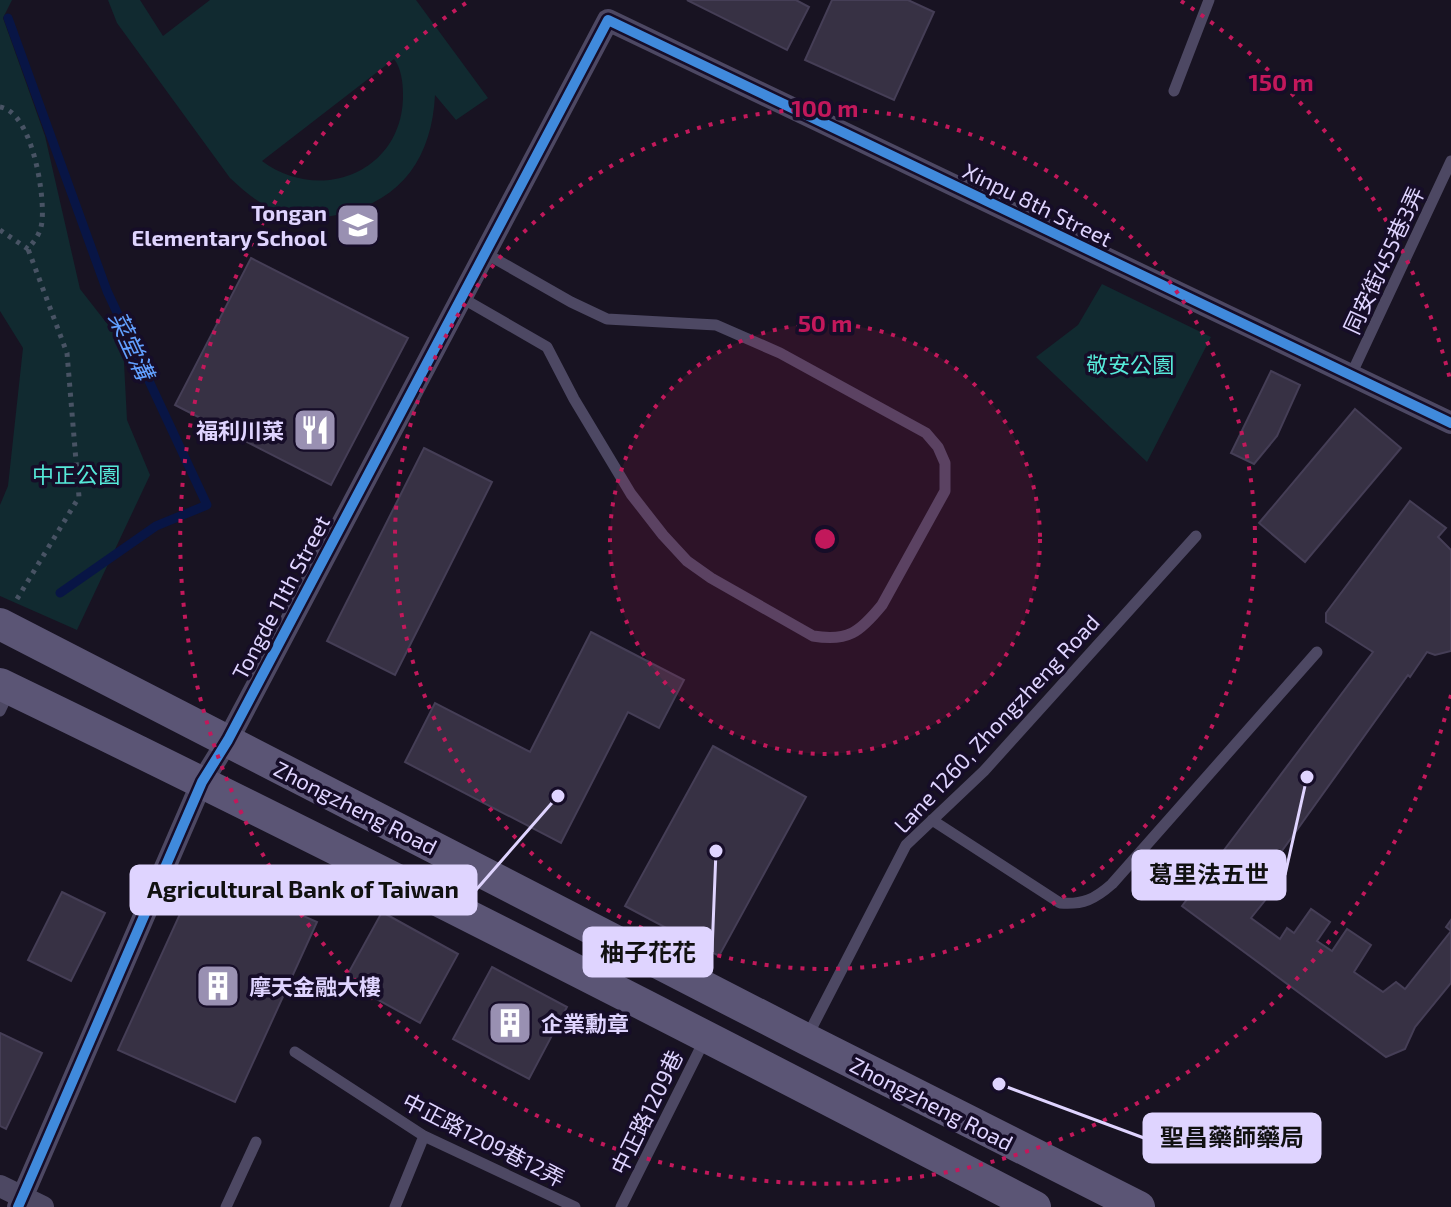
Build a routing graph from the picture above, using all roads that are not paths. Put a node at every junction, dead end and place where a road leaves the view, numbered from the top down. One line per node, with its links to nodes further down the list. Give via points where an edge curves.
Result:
1 (1209, 0): 3 (lane)
2 (608, 20): 5 (street, Tongde 11th Street); 7 (street, Xinpu 8th Street)
3 (1174, 91)
4 (1451, 161): 7 (lane, 同安街455巷3弄)
5 (485, 253): 6 (street, Tongde 11th Street); 6 (lane, via 607,319 716,325 780,353 926,433 945,463 945,491 882,605 851,635 813,636 687,561 631,494 547,347)
6 (462, 298): 13 (street, Tongde 11th Street)
7 (1351, 375): 8 (street, Xinpu 8th Street)
8 (1451, 423)
9 (1196, 536): 15 (lane, Lane 1260, Zhongzheng Road, via 984,771)
10 (5, 618): 13 (street, Zhongzheng Road)
11 (1317, 652): 15 (lane, via 1097,897 1079,904 1060,903)
12 (3, 695): 14 (street, Zhongzheng Road)
13 (228, 740): 14 (street, Tongde 11th Street); 17 (street, Zhongzheng Road)
14 (202, 782): 16 (street, Zhongzheng Road); 22 (street, Tongde 11th Street)
15 (932, 820): 17 (lane, Lane 1260, Zhongzheng Road, via 898,858)
16 (707, 1036): 27 (lane, 中正路1209巷); 28 (street, Zhongzheng Road)
17 (806, 1039): 29 (street, Zhongzheng Road)
18 (295, 1052): 19 (lane, 中正路1209巷12弄)
19 (424, 1136): 25 (lane); 26 (lane, 中正路1209巷12弄)
20 (256, 1142): 24 (lane)
21 (0, 1186): 22 (street)
22 (20, 1202): 23 (street)
23 (43, 1207)
24 (226, 1207)
25 (395, 1207)
26 (575, 1207)
27 (621, 1207)
28 (1035, 1207)
29 (1139, 1207)

